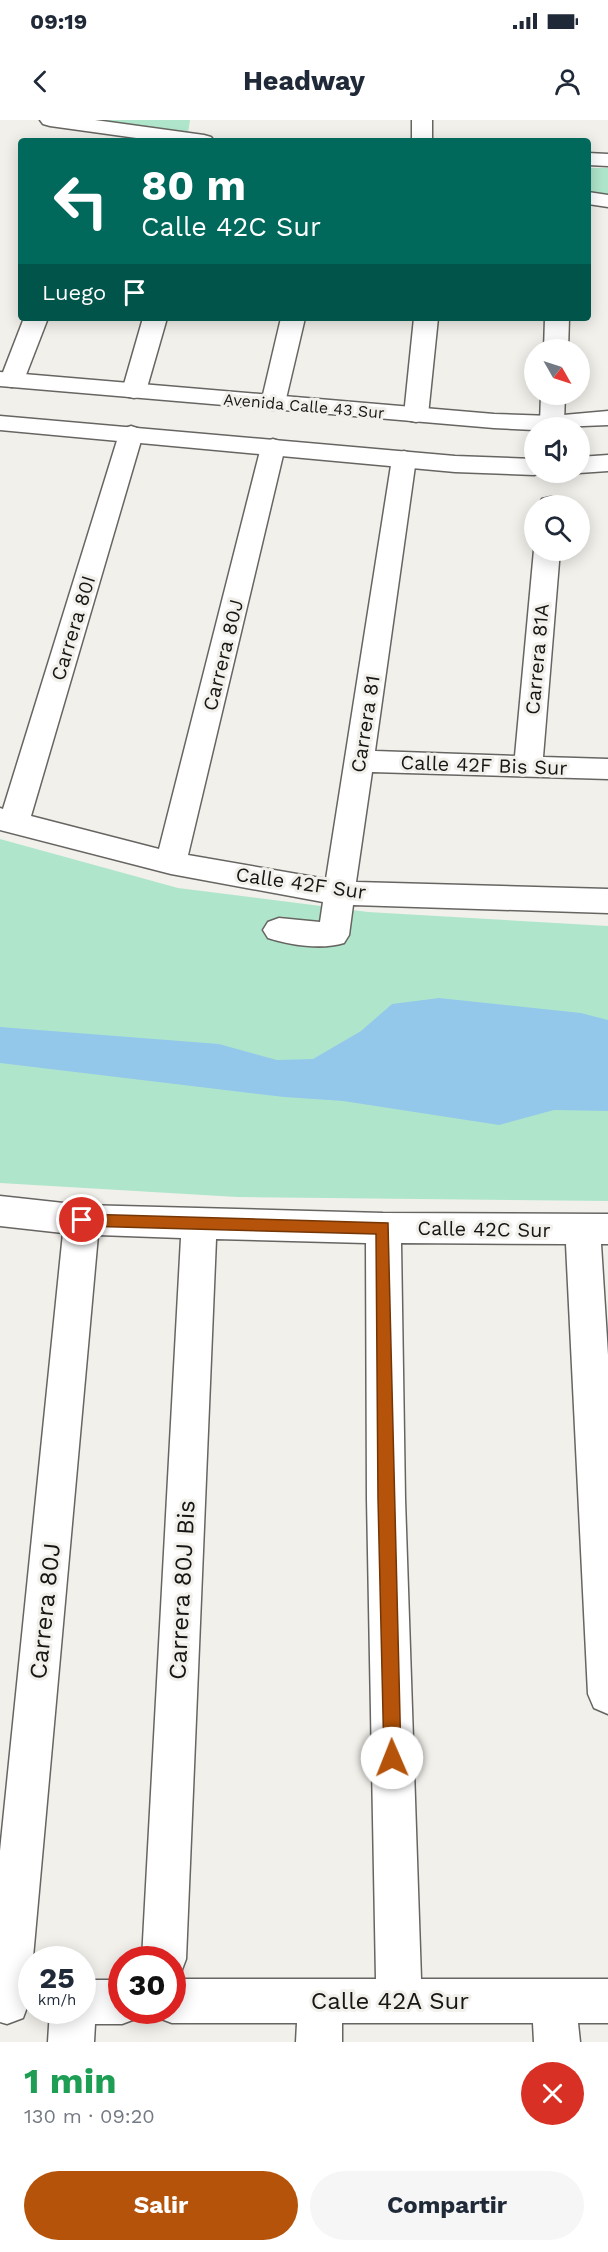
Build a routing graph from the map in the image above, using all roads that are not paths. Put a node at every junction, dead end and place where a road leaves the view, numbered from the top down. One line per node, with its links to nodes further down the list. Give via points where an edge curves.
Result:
1 (50, 120): 4 (street)
2 (208, 120): 6 (street)
3 (422, 120): 7 (street)
4 (106, 135): 5 (street)
5 (156, 138)
6 (205, 138)
7 (422, 138)
8 (591, 159): 9 (street)
9 (608, 160)
10 (591, 198): 11 (street)
11 (608, 201)
12 (35, 321): 18 (street)
13 (154, 321): 19 (street)
14 (292, 321): 20 (street)
15 (426, 321): 21 (street)
16 (557, 321): 17 (street)
17 (556, 339)
18 (6, 379): 19 (street, Avenida Calle 43 Sur)
19 (135, 391): 20 (street, Avenida Calle 43 Sur)
20 (273, 403): 21 (street, Avenida Calle 43 Sur)
21 (416, 415): 24 (street, Avenida Calle 43 Sur)
22 (608, 418): 23 (street, Avenida Calle 43 Sur)
23 (590, 420)
24 (524, 421)
25 (0, 423): 26 (street)
26 (130, 434): 27 (street); 36 (street, Carrera 80I)
27 (273, 447): 28 (street); 37 (street, Carrera 80J)
28 (404, 459): 31 (street); 33 (street, Carrera 81)
29 (608, 463): 30 (street)
30 (590, 464)
31 (524, 466)
32 (546, 561): 34 (street, Carrera 81A)
33 (359, 761): 34 (street, Calle 42F Bis Sur); 38 (street, Carrera 81)
34 (528, 766): 35 (street, Calle 42F Bis Sur)
35 (608, 769)
36 (7, 821): 37 (street, Calle 42F Sur)
37 (171, 863): 38 (street, Calle 42F Sur)
38 (339, 892): 39 (street, Calle 42F Sur); 40 (street, Carrera 81, via 333,935)
39 (608, 900)
40 (279, 930)
41 (0, 1211): 42 (street, Calle 42C Sur)
42 (82, 1220): 43 (street, Calle 42C Sur); 50 (street, Carrera 80J)
43 (199, 1222): 44 (street, Calle 42C Sur); 47 (street, Carrera 80J Bis)
44 (383, 1227): 45 (street, Calle 42C Sur); 48 (street)
45 (596, 1229): 46 (street)
46 (608, 1694)
47 (165, 1946)
48 (399, 2001): 52 (street, Calle 42A Sur); 53 (street, Calle 42A Sur)
49 (608, 2001): 53 (street, Calle 42A Sur)
50 (13, 2002)
51 (186, 2003): 52 (street, Calle 42A Sur)
52 (319, 2022)
53 (555, 2022)
54 (72, 2024): 55 (street)
55 (71, 2042)

